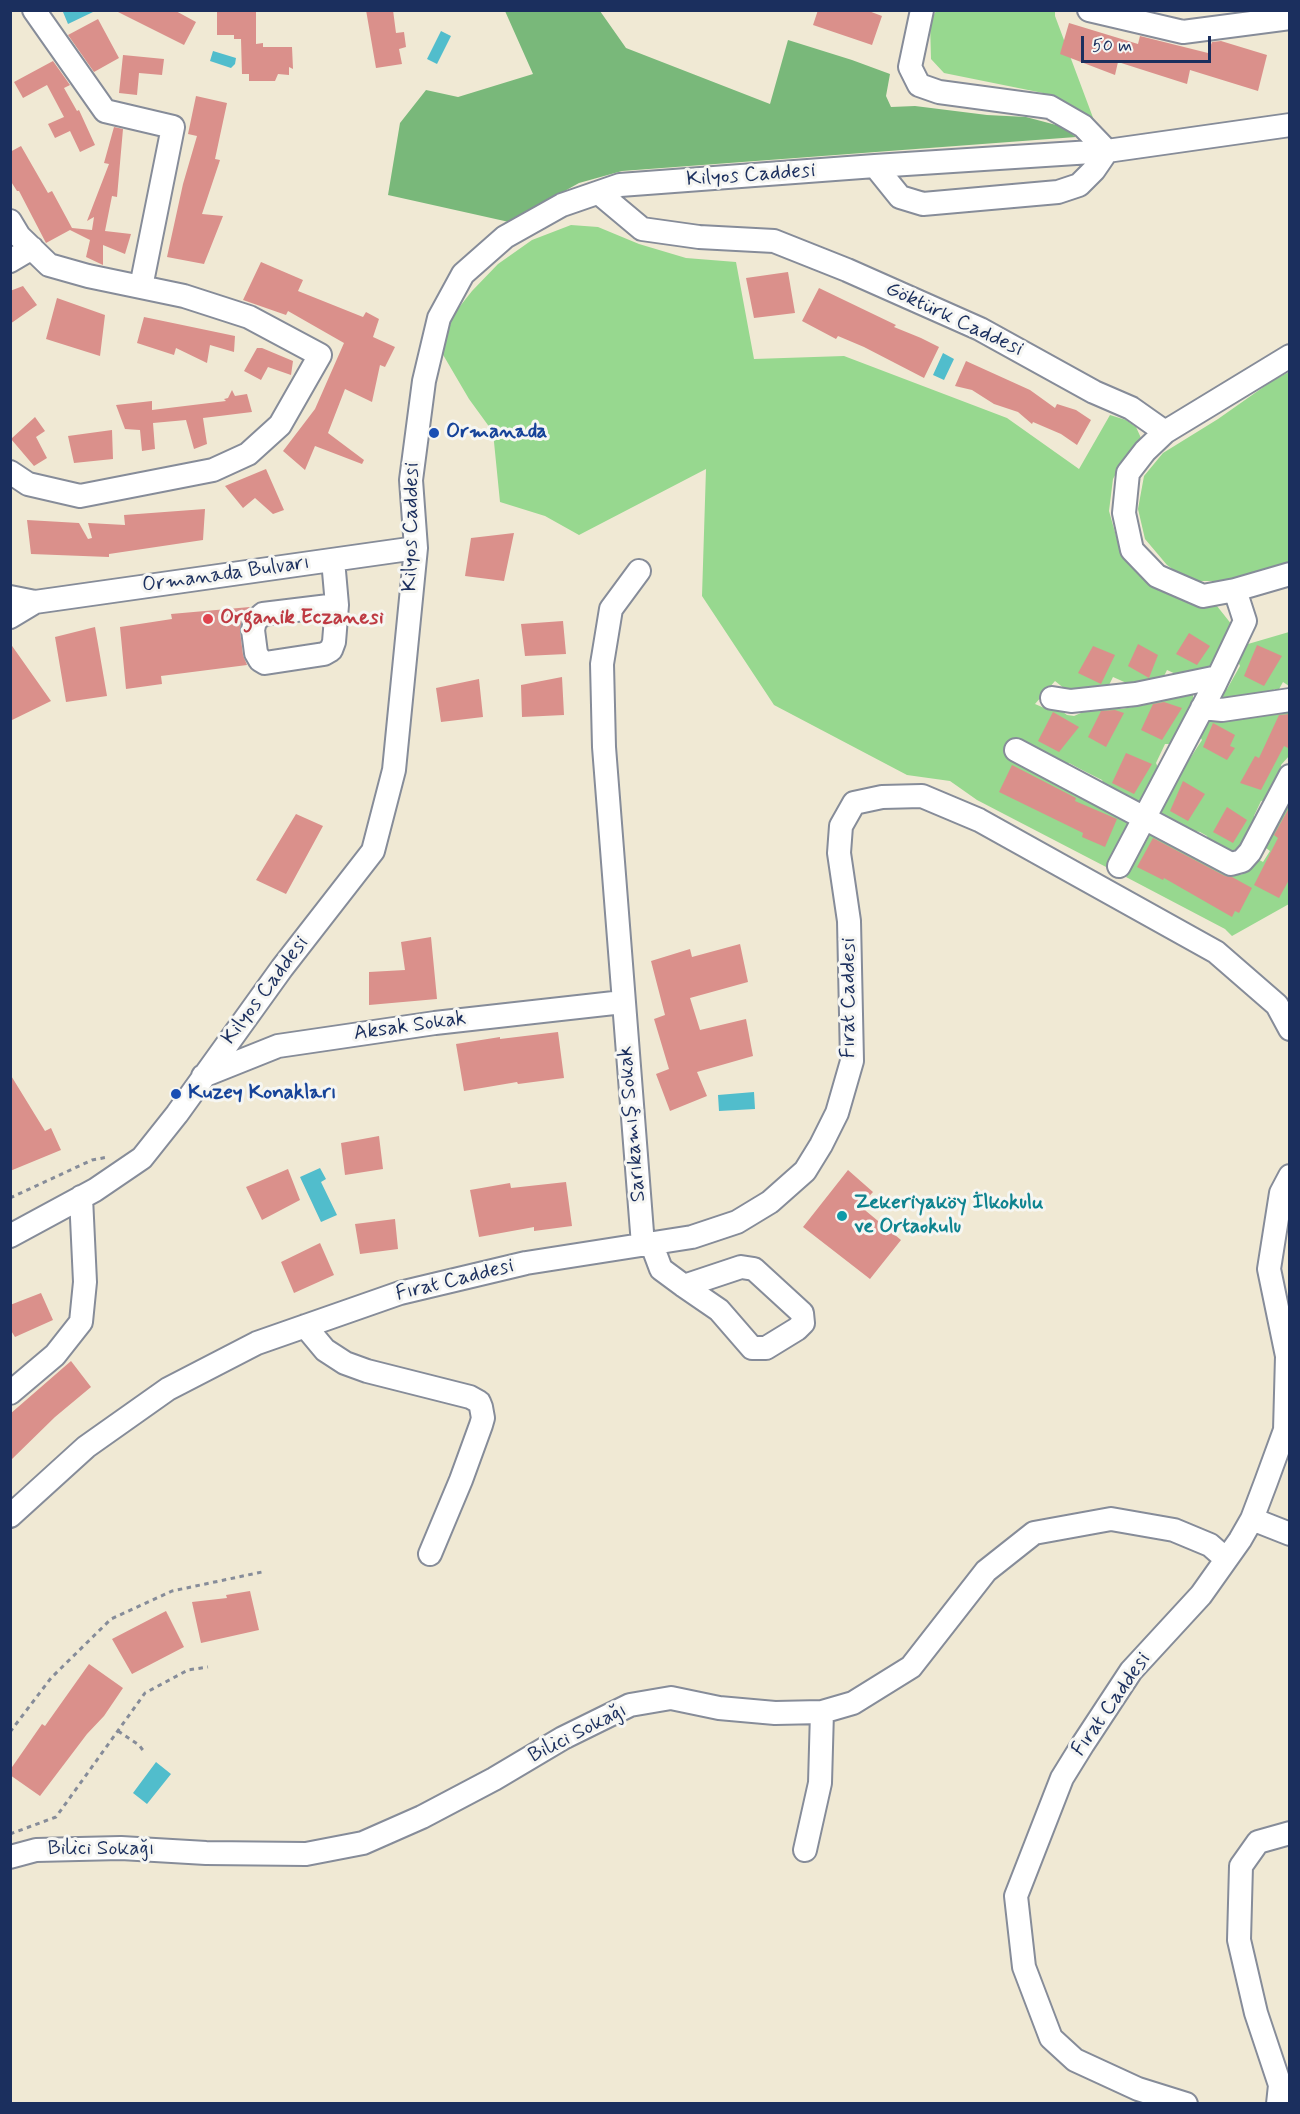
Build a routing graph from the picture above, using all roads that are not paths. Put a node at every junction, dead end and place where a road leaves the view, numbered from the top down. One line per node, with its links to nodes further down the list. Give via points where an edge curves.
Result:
1 (34, 10): 13 (street, via 105,111 173,127)
2 (922, 10): 7 (street, via 910,67 918,85 939,92 1050,107 1083,126)
3 (1089, 10): 4 (street, via 1183,32)
4 (1238, 18): 5 (street)
5 (1290, 18)
6 (1290, 125): 7 (street, Kilyos Caddesi)
7 (1107, 151): 8 (street, Kilyos Caddesi); 8 (street, via 1095,170 1079,184 1058,192 923,204 900,197)
8 (875, 166): 9 (street, Kilyos Caddesi, via 620,185)
9 (599, 193): 15 (street, Göktürk Caddesi, via 642,229 774,241 847,270 980,329 1131,408); 17 (street, Kilyos Caddesi, via 562,206 504,237 463,274 439,318 424,381 411,480)
10 (10, 221): 11 (street)
11 (32, 248): 12 (street); 13 (street, via 49,265)
12 (10, 261)
13 (141, 287): 16 (street, via 249,317 320,355 280,425 248,454 213,470 80,496 28,484)
14 (1290, 356): 15 (street)
15 (1165, 432): 21 (street, via 1128,473 1124,513 1132,550 1158,576 1203,596)
16 (10, 472)
17 (416, 548): 18 (street, Ormanada Bulvarı); 36 (street, Kilyos Caddesi, via 394,770 373,850)
18 (333, 560): 23 (street, Ormanada Bulvarı); 24 (street)
19 (639, 571): 34 (street, Sarıkamış Sokak, via 611,609 602,664 604,747)
20 (1290, 574): 21 (street)
21 (1235, 590): 26 (street, via 1245,621)
22 (10, 597): 23 (street, Ormanada Bulvarı)
23 (35, 602): 25 (street, Ormanada Bulvarı)
24 (337, 605)
25 (10, 617)
26 (1218, 677): 27 (street, via 1136,694 1071,701); 29 (street)
27 (1052, 698)
28 (1290, 700): 29 (street, via 1222,710)
29 (1202, 708): 32 (street)
30 (1016, 750): 32 (street)
31 (1290, 776): 32 (street, via 1242,861 1231,864)
32 (1146, 818): 33 (street)
33 (1119, 866)
34 (623, 1002): 36 (street, Aksak Sokak, via 278,1046); 40 (street, Sarıkamış Sokak)
35 (1290, 1029): 40 (street, Fırat Caddesi, via 1277,1005 1216,952 979,820 922,796 882,797 854,803 841,826 839,854 849,921 852,1061 837,1113 805,1171 770,1202 737,1222 692,1237)
36 (203, 1076): 38 (street, Kilyos Caddesi, via 142,1158)
37 (1290, 1176): 45 (street, Fırat Caddesi, via 1281,1193 1269,1269 1287,1356 1285,1430)
38 (81, 1197): 39 (street, Kilyos Caddesi); 43 (street, via 85,1282 81,1322 55,1355)
39 (10, 1236)
40 (647, 1245): 41 (street, via 661,1269); 42 (street, Fırat Caddesi, via 526,1263 400,1293)
41 (684, 1286): 41 (street, via 718,1310 752,1347 766,1348 803,1323 802,1313 754,1269 741,1267)
42 (305, 1326): 44 (street, Fırat Caddesi, via 257,1343 168,1389 86,1447); 47 (street, via 316,1342 345,1363 478,1402 483,1418)
43 (10, 1393)
44 (10, 1516)
45 (1252, 1519): 46 (street); 48 (street, Fırat Caddesi)
46 (1290, 1534)
47 (430, 1554)
48 (1226, 1559): 49 (street, Bilici Sokağı, via 1210,1545 1174,1530 1111,1519 1034,1533 986,1571 911,1667 853,1703); 53 (street, Fırat Caddesi, via 1202,1595 1131,1671 1083,1744 1062,1778 1016,1896 1024,1967 1052,2037 1075,2060 1138,2089)
49 (822, 1712): 51 (street, via 820,1783); 52 (street, Bilici Sokağı, via 719,1708 671,1698 630,1705 422,1817 363,1843 306,1854 71,1848 36,1850)
50 (1290, 1833): 54 (street, via 1258,1842 1241,1866 1239,1940 1256,2013 1280,2085)
51 (805, 1850)
52 (10, 1857)
53 (1186, 2103)
54 (1278, 2103)

